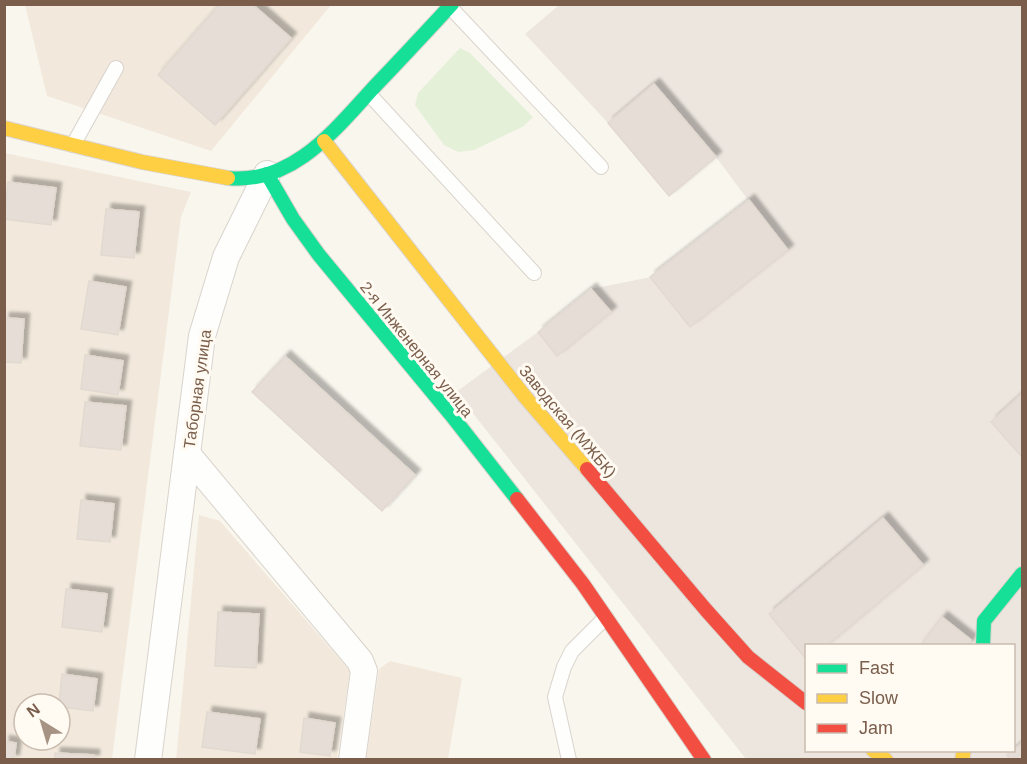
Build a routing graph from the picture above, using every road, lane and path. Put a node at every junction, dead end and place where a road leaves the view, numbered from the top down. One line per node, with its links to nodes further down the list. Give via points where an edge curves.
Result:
1 (451, 6): 3 (street); 7 (lane)
2 (116, 68): 6 (lane)
3 (369, 94): 5 (street); 9 (lane)
4 (4, 128): 6 (street)
5 (324, 141): 8 (street, via 303,158); 14 (street, Заводская (МЖБК), via 526,398 706,610 748,657)
6 (73, 145): 8 (street, via 147,164 229,177 249,179)
7 (601, 167)
8 (267, 174): 10 (street, Таборная улица, via 226,257 202,336); 12 (street, 2-я Инженерная улица, via 292,219 319,255 452,416)
9 (534, 273)
10 (187, 454): 15 (street, Таборная улица); 16 (street, via 360,661 364,671)
11 (1023, 574): 13 (street, via 984,621)
12 (606, 617): 17 (lane, via 572,651 555,697); 18 (street, 2-я Инженерная улица)
13 (983, 644)
14 (805, 701)
15 (148, 759)
16 (352, 759)
17 (569, 759)
18 (704, 759)

